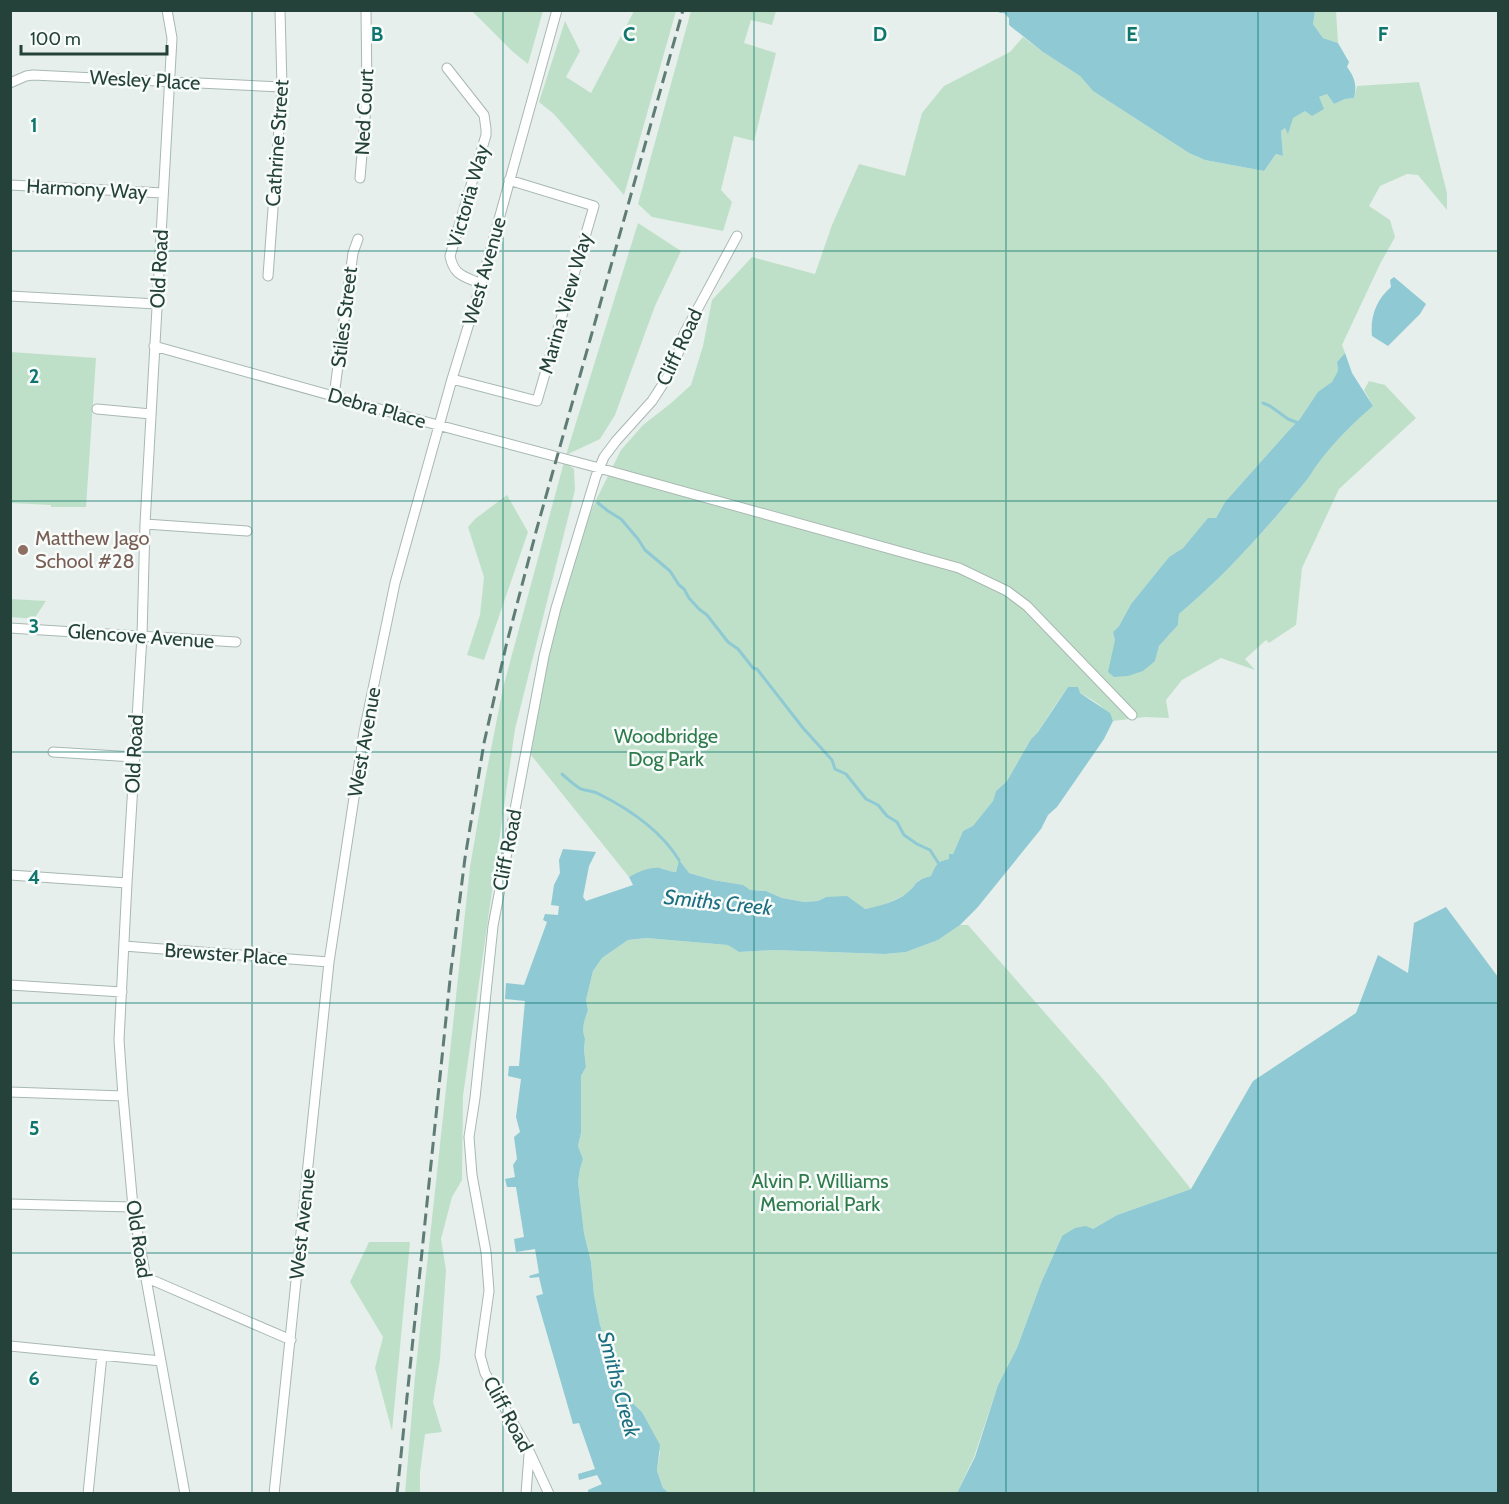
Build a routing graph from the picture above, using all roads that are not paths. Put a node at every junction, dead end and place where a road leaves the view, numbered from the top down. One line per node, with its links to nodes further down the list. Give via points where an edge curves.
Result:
1 (167, 10): 6 (street, Old Road, via 172,38)
2 (279, 10): 8 (street, Cathrine Street)
3 (366, 10): 9 (street, Ned Court, via 367,94)
4 (557, 10): 10 (street, West Avenue)
5 (447, 68): 16 (street, Victoria Way, via 486,122 486,135 450,256 457,273)
6 (169, 81): 7 (street, Wesley Place, via 26,75); 8 (street, Wesley Place); 12 (street, Old Road)
7 (10, 83)
8 (282, 87): 15 (street, Cathrine Street)
9 (360, 178)
10 (509, 180): 16 (street, West Avenue); 20 (street, Marina View Way, via 594,206 537,401)
11 (10, 185): 12 (street, Harmony Way)
12 (163, 193): 18 (street, Old Road)
13 (737, 236): 25 (street, Cliff Road, via 684,334 674,367 652,402 616,441)
14 (358, 239): 21 (street, Stiles Street)
15 (268, 276)
16 (481, 284): 20 (street, West Avenue)
17 (10, 296): 18 (street)
18 (157, 304): 19 (street, Old Road)
19 (154, 345): 21 (street, Debra Place); 23 (street, Old Road)
20 (452, 379): 24 (street, West Avenue)
21 (334, 396): 24 (street, Debra Place)
22 (97, 409): 23 (street)
23 (151, 414): 26 (street, Old Road)
24 (440, 426): 25 (street, Debra Place); 37 (street, West Avenue, via 395,584 364,732)
25 (599, 468): 31 (street, Debra Place, via 959,568 1007,591 1027,606); 49 (street, Cliff Road, via 555,608 542,667 493,926 469,1137 489,1291 480,1355 485,1373)
26 (145, 524): 27 (street); 29 (street, Old Road)
27 (247, 531)
28 (10, 628): 29 (street, Glencove Avenue)
29 (141, 636): 30 (street, Glencove Avenue); 33 (street, Old Road)
30 (236, 642)
31 (1132, 715)
32 (53, 752): 33 (street)
33 (134, 757): 35 (street, Old Road)
34 (10, 875): 35 (street)
35 (127, 883): 36 (street, Old Road)
36 (124, 946): 37 (street, Brewster Place); 39 (street, Old Road)
37 (329, 962): 45 (street, West Avenue)
38 (10, 985): 39 (street)
39 (122, 992): 41 (street, Old Road, via 119,1040)
40 (10, 1092): 41 (street)
41 (123, 1096): 43 (street, Old Road)
42 (10, 1204): 43 (street)
43 (133, 1207): 44 (street, Old Road)
44 (145, 1277): 45 (street); 48 (street, Old Road)
45 (291, 1340): 52 (street, West Avenue)
46 (10, 1346): 47 (street)
47 (102, 1355): 48 (street); 50 (street)
48 (162, 1360): 51 (street, Old Road)
49 (530, 1453): 53 (street); 54 (street, Cliff Road)
50 (88, 1494)
51 (185, 1494)
52 (274, 1494)
53 (526, 1494)
54 (549, 1494)

